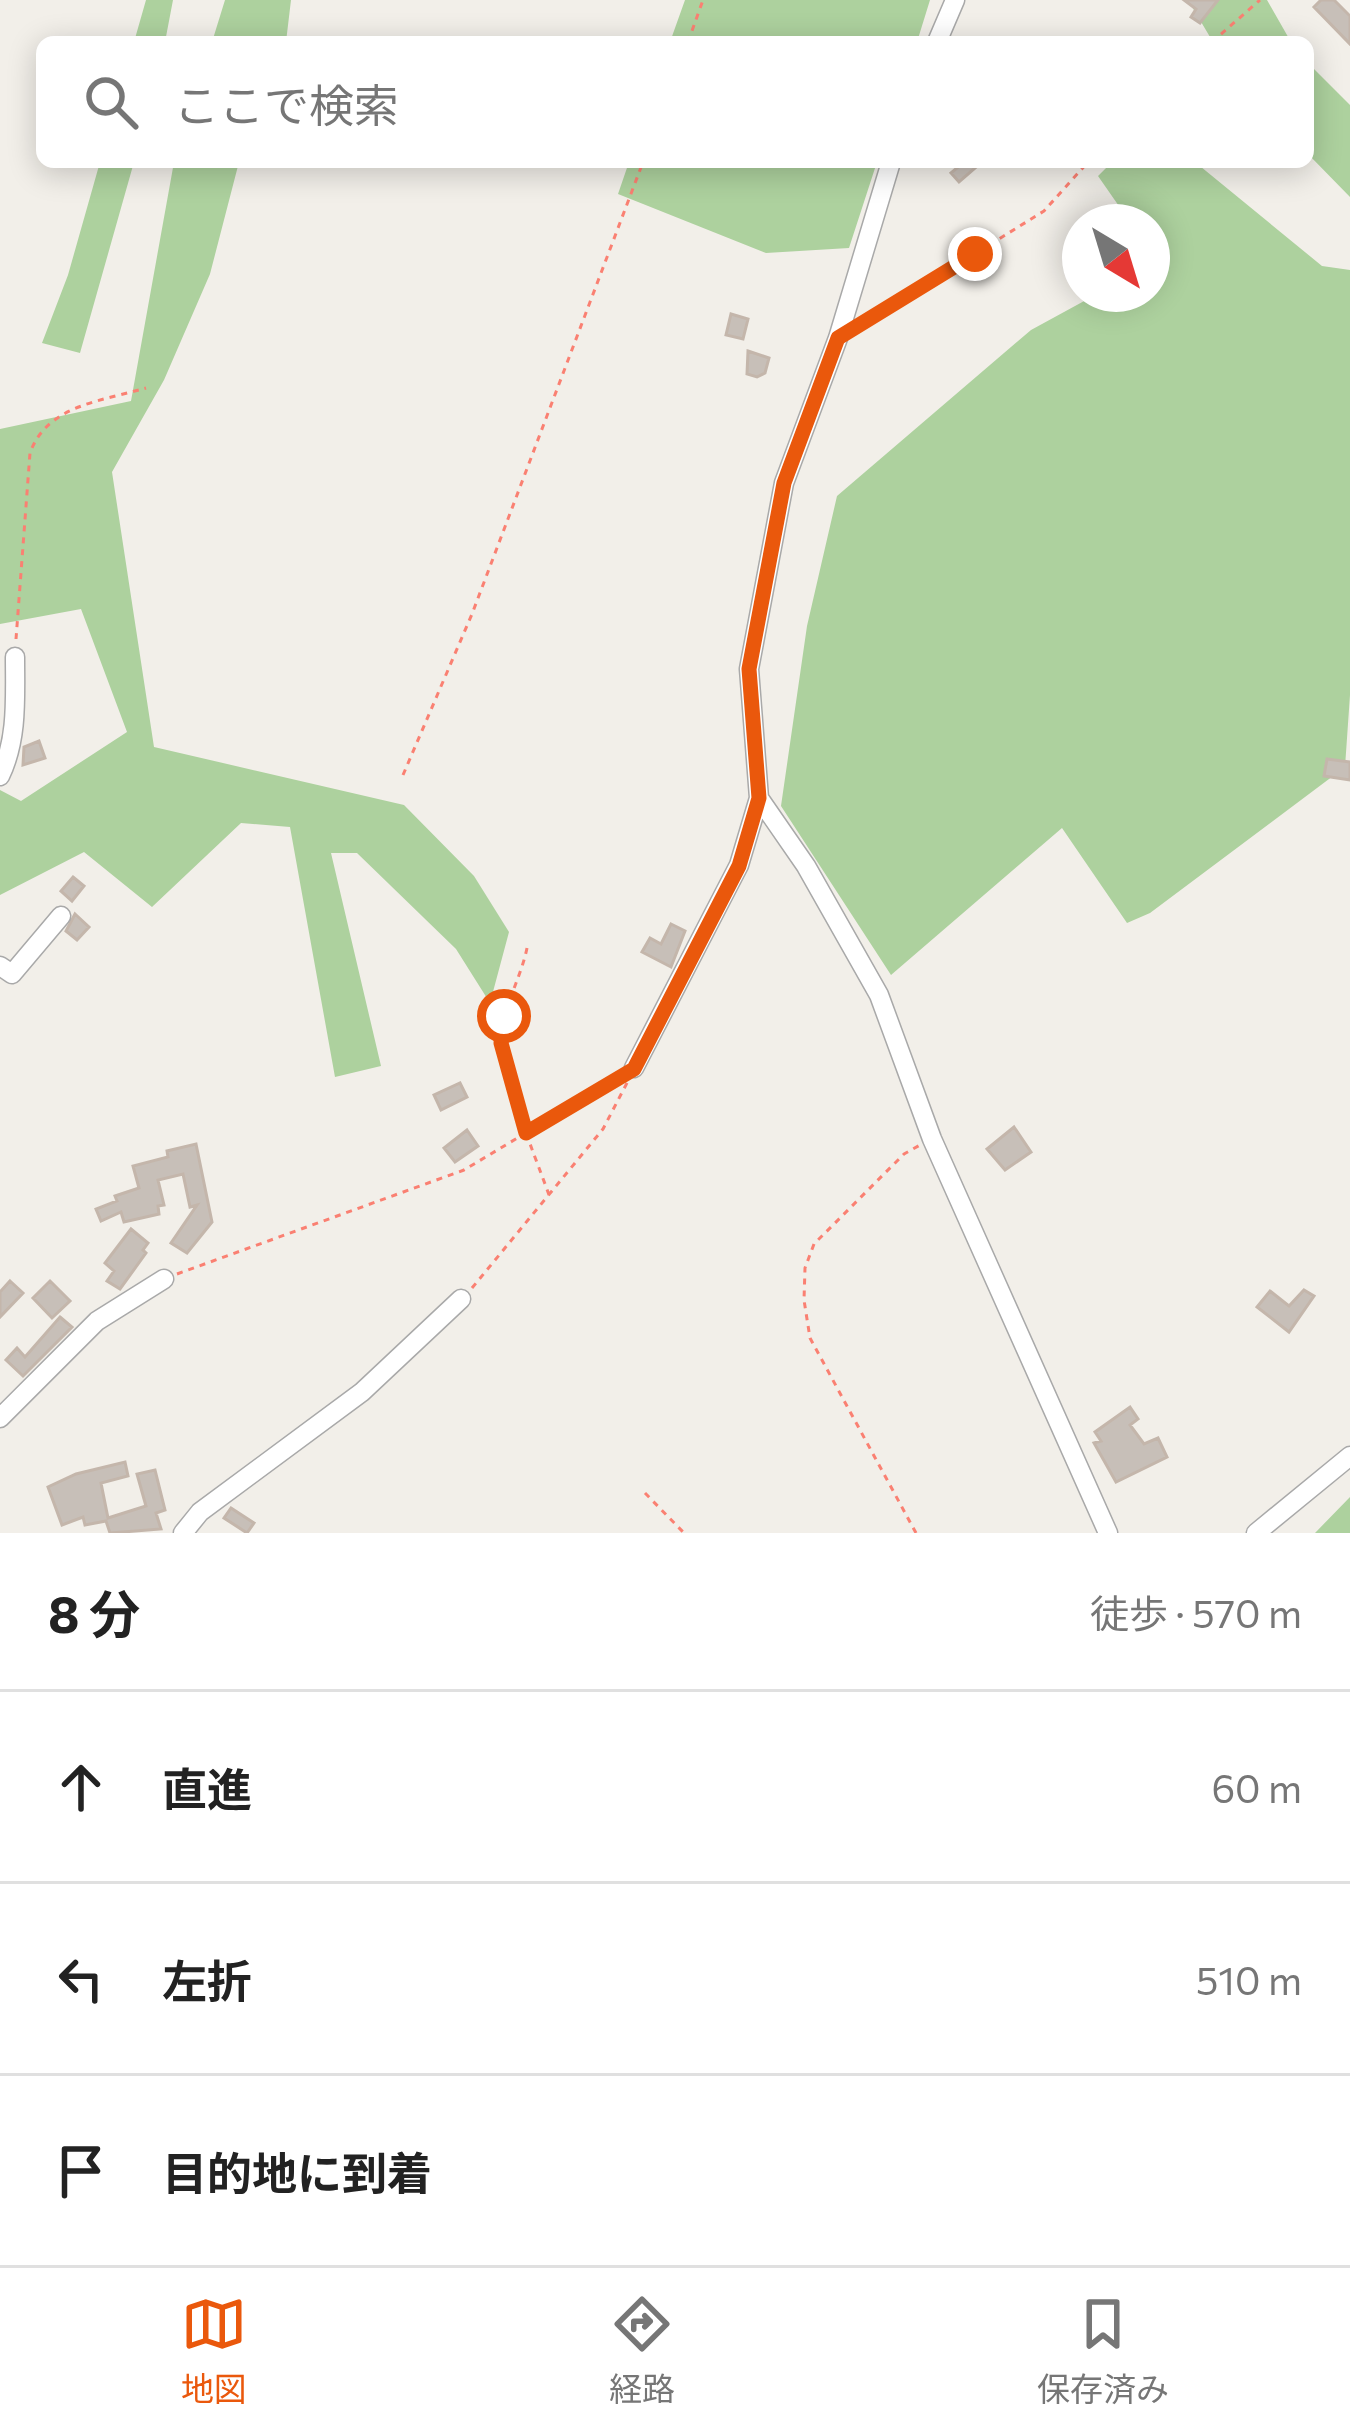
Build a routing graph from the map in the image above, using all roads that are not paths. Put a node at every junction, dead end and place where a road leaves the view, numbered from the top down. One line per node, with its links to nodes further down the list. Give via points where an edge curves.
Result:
1 (955, 0): 2 (street)
2 (940, 36)
3 (889, 168): 6 (street, via 784,483 749,669)
4 (16, 657): 5 (street, via 14,727)
5 (0, 776)
6 (759, 798): 9 (street, via 739,866); 15 (street, via 879,995 932,1139)
7 (61, 916): 8 (street, via 12,974)
8 (0, 966)
9 (634, 1069)
10 (164, 1279): 12 (street, via 97,1321)
11 (461, 1299): 14 (street, via 362,1392)
12 (0, 1418)
13 (1350, 1456): 16 (street)
14 (183, 1533)
15 (1108, 1533)
16 (1256, 1533)

